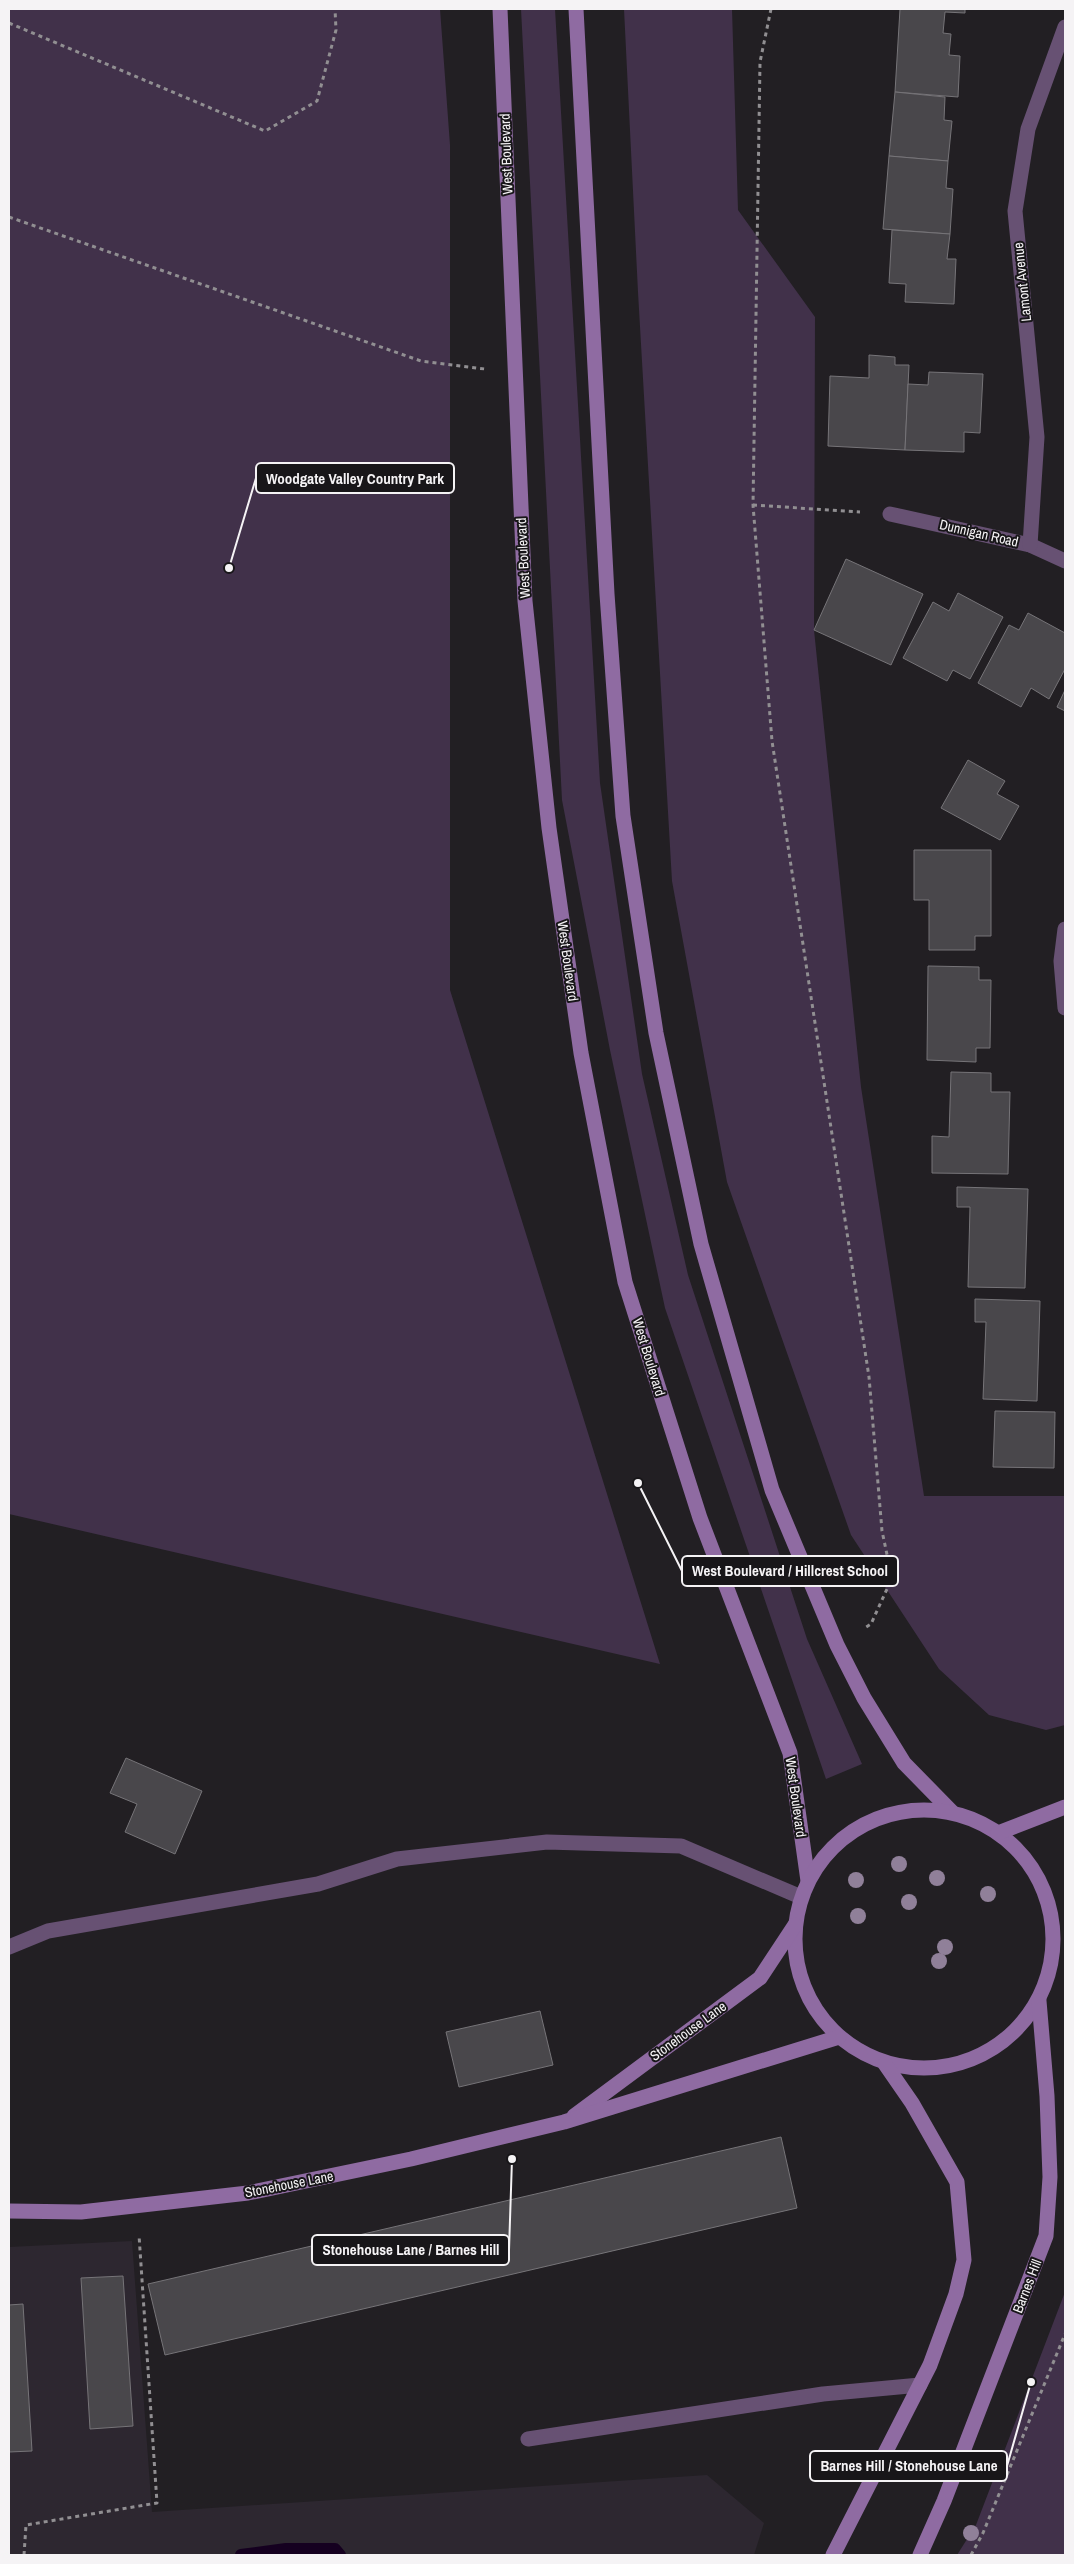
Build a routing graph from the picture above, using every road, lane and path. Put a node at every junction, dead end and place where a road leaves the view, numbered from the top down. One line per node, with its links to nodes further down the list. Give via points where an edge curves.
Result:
1 (335, 9): 5 (path, via 336,30 317,101 265,131)
2 (500, 9): 19 (main road, West Boulevard, via 525,601 549,828 581,1053 626,1282 700,1518 790,1753)
3 (576, 9): 15 (main road, via 607,594 622,807 656,1033 701,1244 772,1490)
4 (770, 9): 9 (path, via 760,62)
5 (9, 24)
6 (1065, 27): 11 (street, Lamont Avenue, via 1028,129 1015,212 1037,436)
7 (9, 217): 8 (path, via 421,361)
8 (492, 370)
9 (753, 505): 10 (path); 15 (path, via 772,742 869,1377 882,1531 892,1578 871,1624)
10 (890, 514): 11 (street, Dunnigan Road)
11 (1030, 545): 12 (street, Dunnigan Road)
12 (1065, 561)
13 (1065, 929): 14 (street, via 1061,962)
14 (1065, 1008)
15 (837, 1645): 17 (main road, via 864,1698 904,1763)
16 (1065, 1807): 18 (main road)
17 (952, 1812): 18 (main road, via 976,1820); 19 (main road, via 895,1813 868,1822 823,1857)
18 (998, 1833): 24 (main road, via 1015,1846 1041,1883 1049,1903)
19 (808, 1881): 20 (main road)
20 (801, 1897): 21 (main road); 23 (street, via 680,1846 547,1842 398,1859 318,1884 48,1932)
21 (794, 1925): 26 (main road, via 795,1957 803,1987 818,2014); 28 (main road, Stonehouse Lane, via 760,1978)
22 (1065, 1932): 24 (main road)
23 (9, 1947)
24 (1054, 1947): 25 (main road, via 1049,1975)
25 (1038, 2001): 27 (main road, via 1021,2026 999,2045 973,2060 944,2068 914,2069); 36 (main road, Barnes Hill, via 1050,2159 1046,2236)
26 (839, 2038): 27 (main road); 28 (main road, Stonehouse Lane)
27 (885, 2064): 32 (main road, via 912,2103 957,2182 964,2260 956,2294)
28 (564, 2122): 29 (main road, Stonehouse Lane, via 411,2159 248,2193)
29 (138, 2206): 30 (main road, Stonehouse Lane, via 81,2212); 34 (path, via 157,2503 26,2525)
30 (9, 2212)
31 (1065, 2334): 37 (path)
32 (920, 2385): 33 (street, via 823,2394); 35 (main road)
33 (528, 2439)
34 (24, 2555)
35 (833, 2555)
36 (920, 2555)
37 (972, 2555)

